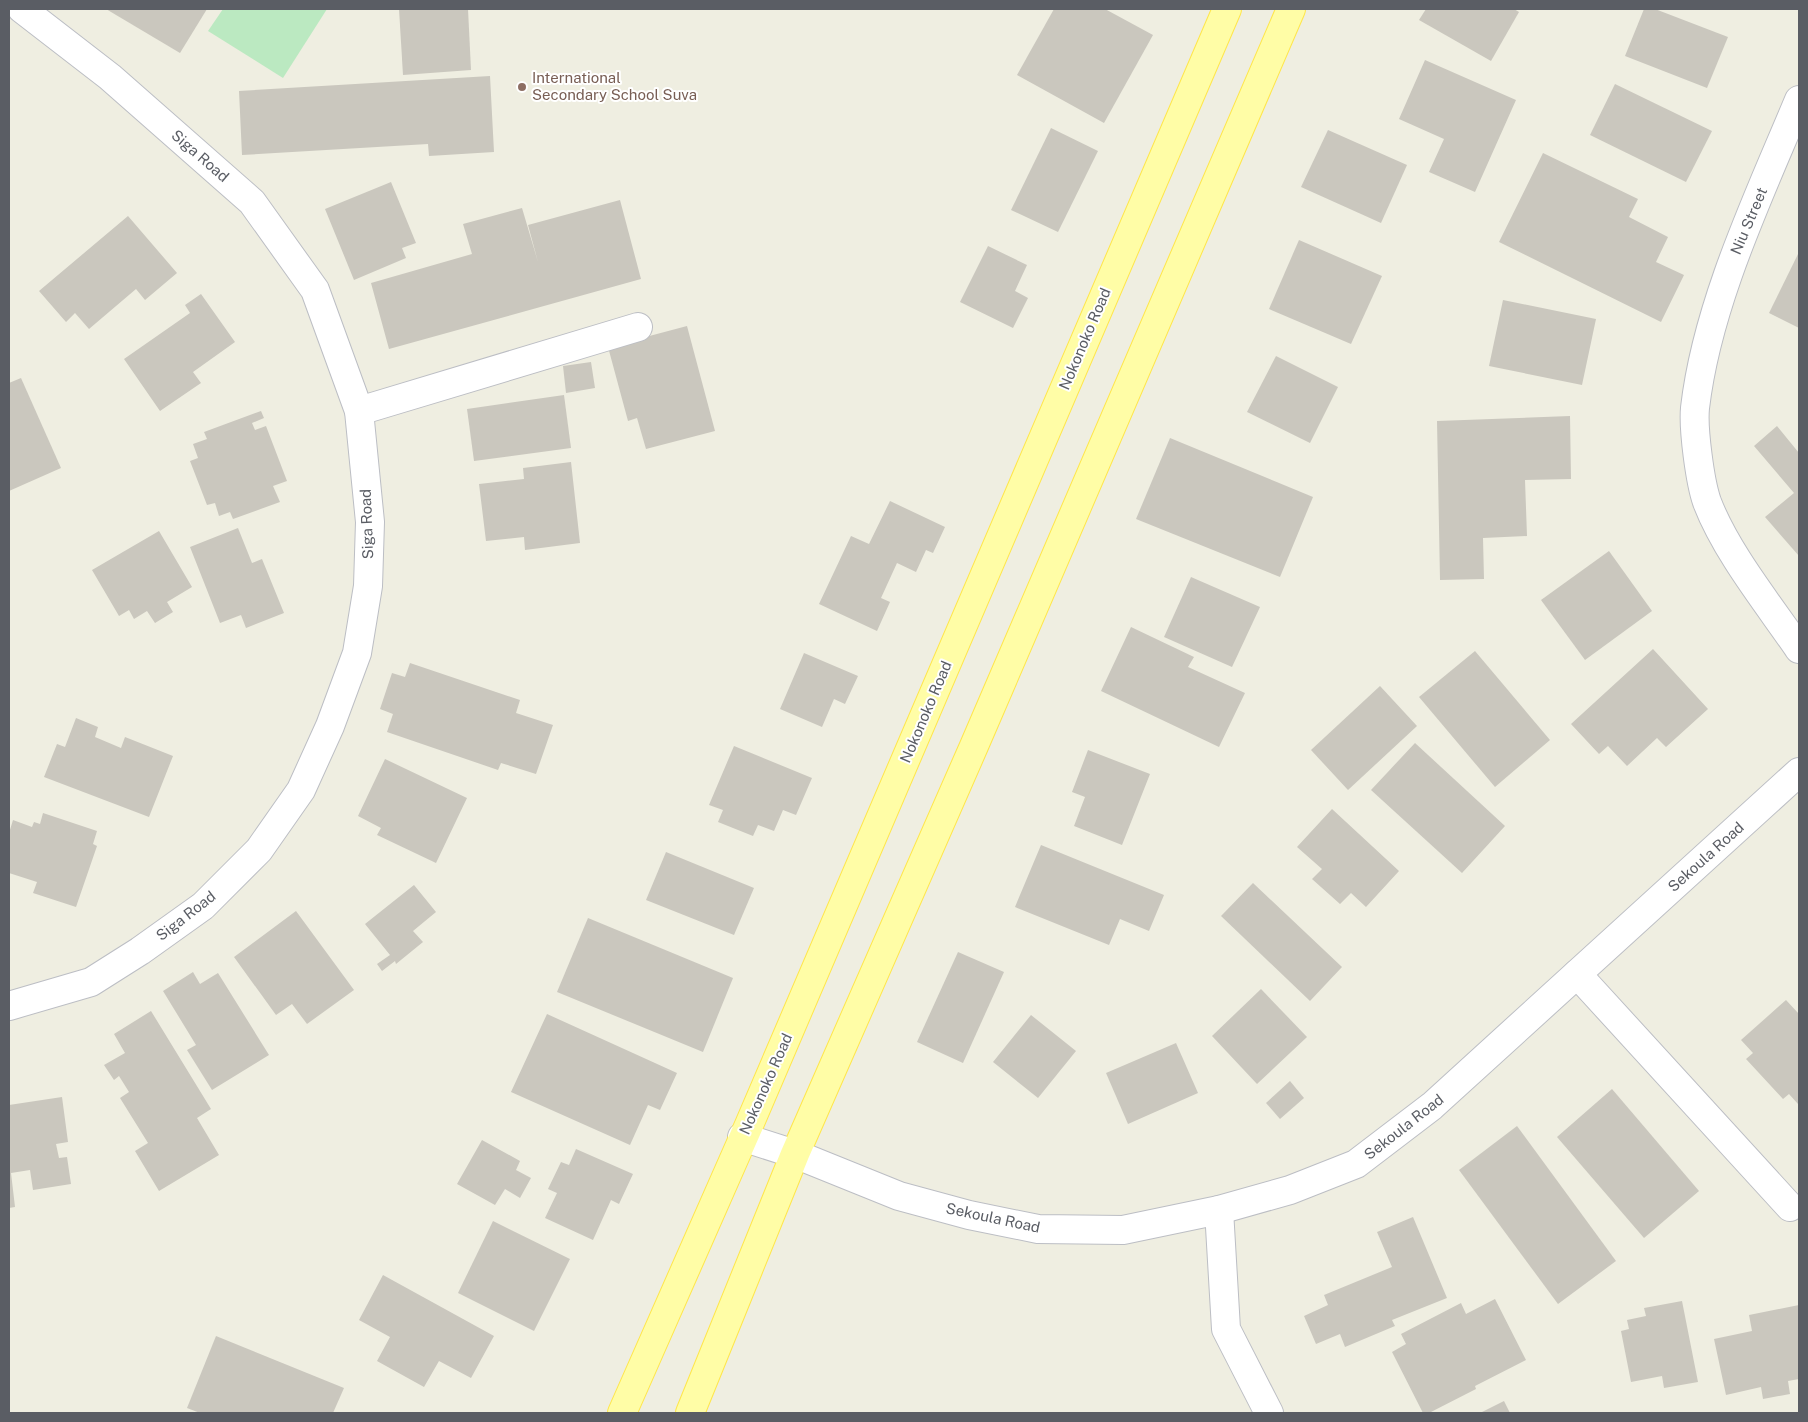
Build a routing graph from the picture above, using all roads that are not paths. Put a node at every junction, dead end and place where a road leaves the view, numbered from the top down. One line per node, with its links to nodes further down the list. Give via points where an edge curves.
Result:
1 (22, 9): 6 (street, Siga Road, via 110,77 252,202 315,290)
2 (1227, 9): 11 (main road, Nokonoko Road)
3 (1290, 9): 12 (main road, via 974,746)
4 (1799, 100): 7 (street, Niu Street, via 1733,260 1708,346 1695,409 1707,501 1726,540)
5 (638, 327): 6 (street)
6 (359, 411): 10 (street, Siga Road, via 370,522 368,586 357,653 330,726 301,790 259,850 203,906 91,982)
7 (1799, 649)
8 (1799, 772): 9 (street, Sekoula Road)
9 (1578, 974): 13 (street); 14 (street, Sekoula Road, via 1432,1106 1356,1164 1290,1190)
10 (9, 1006)
11 (742, 1137): 12 (street, Sekoula Road); 15 (main road, Nokonoko Road)
12 (794, 1154): 14 (street, Sekoula Road, via 899,1196 1038,1230 1123,1230); 16 (main road)
13 (1790, 1207)
14 (1219, 1210): 17 (street, via 1226,1329)
15 (622, 1413)
16 (690, 1413)
17 (1269, 1413)

